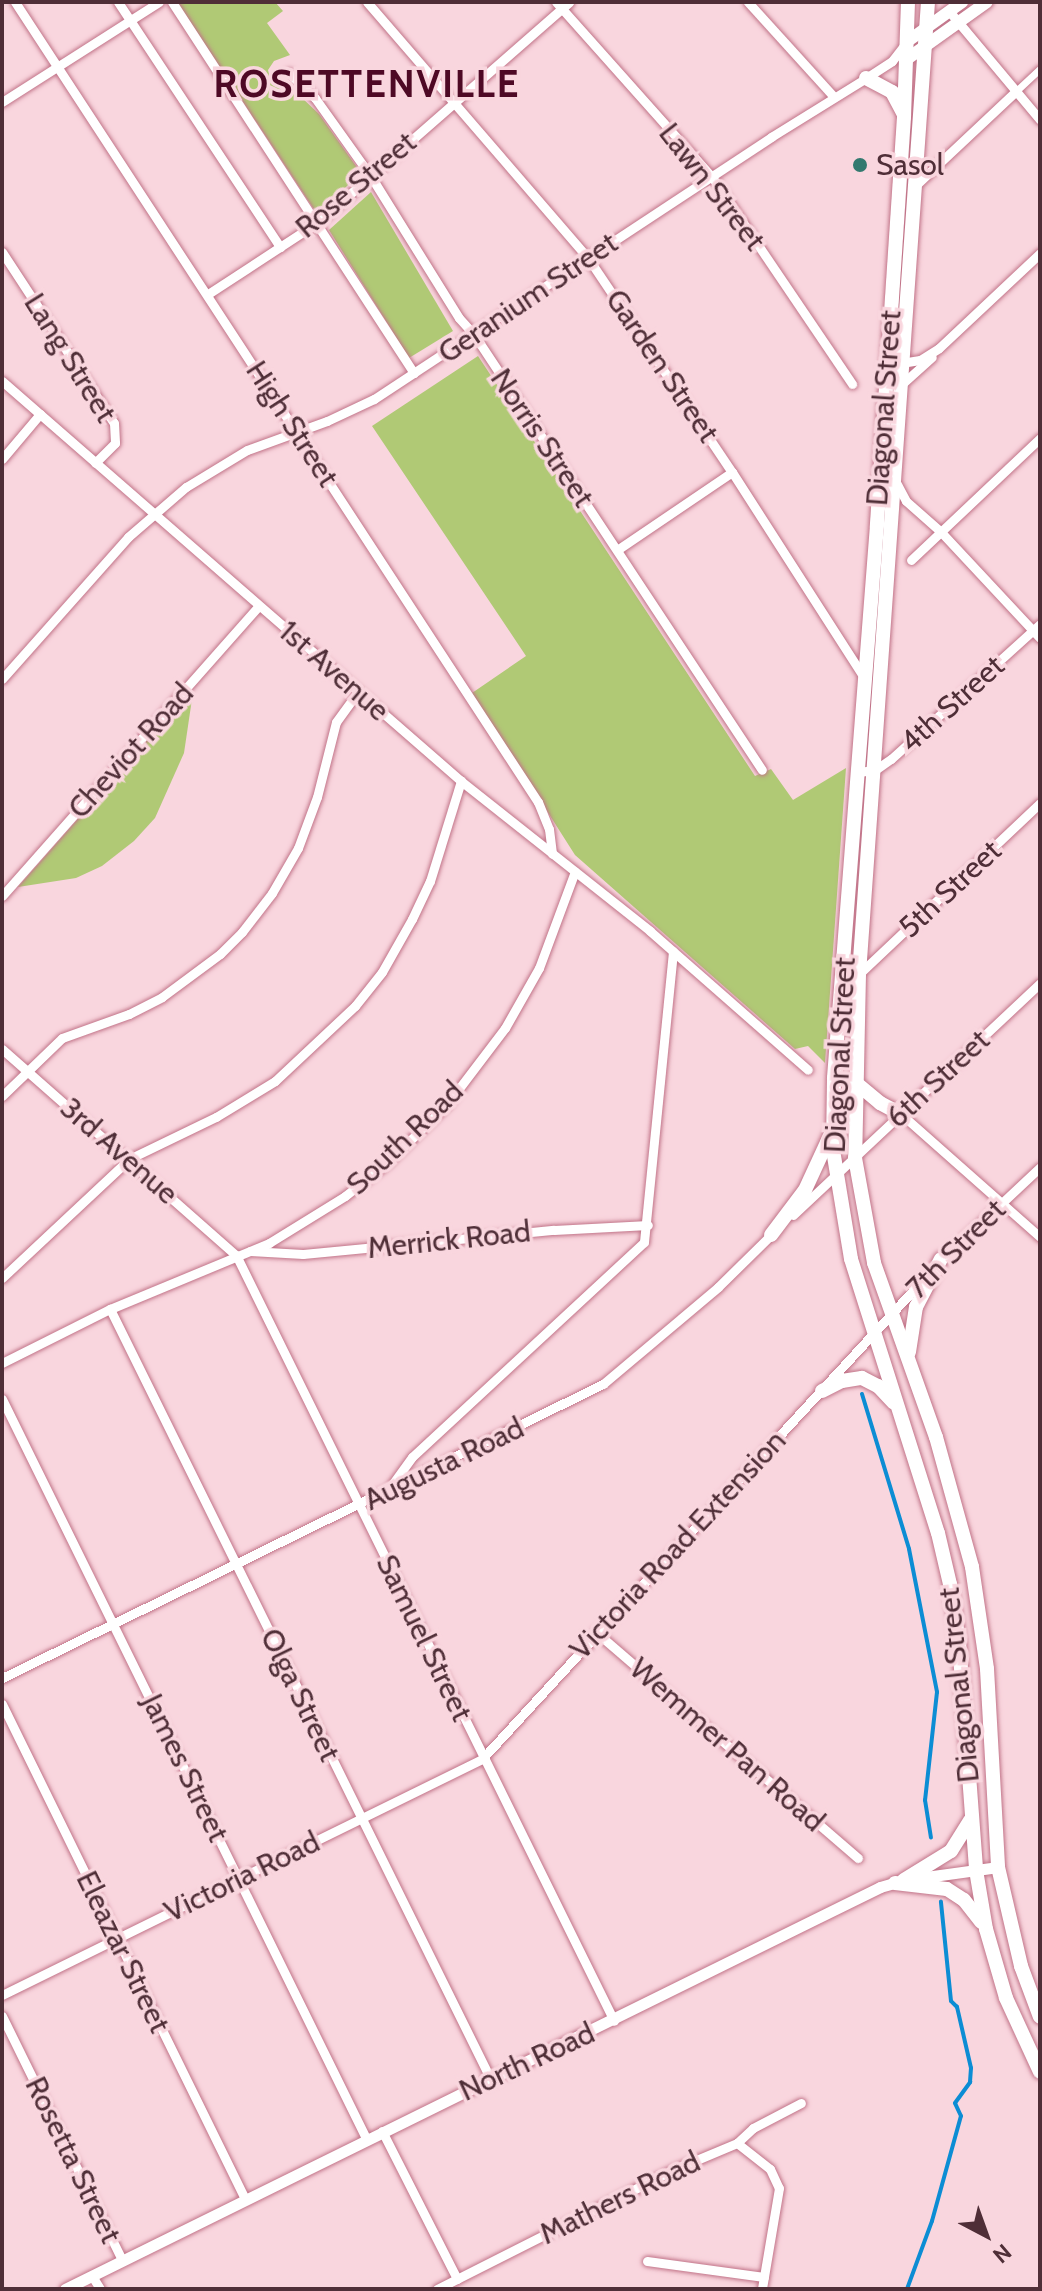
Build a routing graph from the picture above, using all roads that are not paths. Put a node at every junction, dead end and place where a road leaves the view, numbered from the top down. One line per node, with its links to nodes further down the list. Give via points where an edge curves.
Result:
1 (15, 2): 20 (street, High Street)
2 (118, 2): 13 (street)
3 (159, 2): 13 (street)
4 (172, 2): 33 (street)
5 (367, 2): 27 (street, Garden Street)
6 (748, 2): 25 (street)
7 (908, 2): 16 (main road, Diagonal Street)
8 (928, 2): 15 (main road, Diagonal Street)
9 (962, 2): 12 (main road, Geranium Street)
10 (987, 2): 14 (main road, Geranium Street)
11 (562, 4): 27 (street, Rose Street); 31 (street, Lawn Street)
12 (949, 11): 14 (street); 15 (main road, Geranium Street)
13 (130, 20): 20 (street); 34 (street)
14 (958, 23): 17 (main road, Geranium Street); 24 (street)
15 (928, 27): 16 (main road, Geranium Street); 17 (main road, Diagonal Street)
16 (908, 41): 18 (main road, Diagonal Street); 19 (street, Geranium Street)
17 (927, 46): 18 (main road, Geranium Street); 32 (main road, Diagonal Street)
18 (907, 59): 19 (street, Geranium Street); 28 (main road, Diagonal Street)
19 (892, 61): 23 (street, Geranium Street)
20 (59, 65): 26 (street); 38 (street, High Street)
21 (1040, 69): 24 (street)
22 (289, 73): 30 (street, Norris Street, via 315,98)
23 (866, 78): 25 (street, Geranium Street); 28 (main road, via 892,92)
24 (1015, 92): 29 (street); 32 (street)
25 (834, 97): 31 (street, Geranium Street)
26 (2, 102)
27 (455, 102): 30 (street, Rose Street); 37 (street, Garden Street)
28 (904, 117): 42 (main road, Diagonal Street)
29 (1040, 120)
30 (370, 175): 33 (street, Rose Street); 39 (street, Norris Street)
31 (712, 177): 37 (street, Geranium Street); 45 (street, Lawn Street)
32 (916, 185): 41 (main road, Diagonal Street)
33 (318, 222): 34 (street, Rose Street); 43 (street)
34 (280, 247): 38 (street, Rose Street)
35 (2, 252): 51 (street, Lang Street, via 116,428 112,449)
36 (1040, 253): 40 (street)
37 (588, 258): 39 (street, Geranium Street); 52 (street, Garden Street)
38 (208, 294): 48 (street, High Street)
39 (475, 336): 43 (street, Geranium Street); 56 (street, Norris Street)
40 (939, 348): 41 (street); 46 (street)
41 (904, 363): 42 (street); 46 (main road, Diagonal Street)
42 (887, 364): 61 (main road, Diagonal Street)
43 (414, 373): 48 (street, Geranium Street, via 364,405)
44 (2, 381): 47 (street, 1st Avenue)
45 (852, 384)
46 (902, 384): 53 (main road, Diagonal Street)
47 (40, 414): 50 (street); 51 (street, 1st Avenue)
48 (298, 431): 54 (street, Geranium Street, via 223,463); 68 (street, High Street, via 538,802)
49 (1040, 438): 55 (street)
50 (2, 459)
51 (95, 463): 54 (street, 1st Avenue)
52 (732, 472): 56 (street); 61 (street, Garden Street)
53 (895, 477): 55 (street, via 906,501); 64 (main road, Diagonal Street)
54 (154, 513): 58 (street, 1st Avenue); 60 (street, Geranium Street)
55 (941, 532): 57 (street); 59 (street)
56 (617, 550): 63 (street, Norris Street)
57 (911, 560)
58 (259, 606): 62 (street, 1st Avenue); 70 (street, Cheviot Road)
59 (1038, 631): 64 (street, 4th Street)
60 (2, 679)
61 (865, 680): 65 (main road, Diagonal Street)
62 (358, 692): 66 (street, 1st Avenue); 76 (street, via 336,722 298,848 242,932 162,997 62,1038)
63 (762, 770)
64 (875, 770): 65 (street, 4th Street); 72 (main road, Diagonal Street)
65 (858, 772): 80 (main road, Diagonal Street)
66 (461, 781): 68 (street, 1st Avenue); 82 (street, via 430,881 382,972 355,1006 275,1081)
67 (1040, 803): 72 (street, 5th Street)
68 (552, 854): 69 (street, 1st Avenue)
69 (575, 871): 71 (street, 1st Avenue); 89 (street, South Road, via 539,968 505,1028 448,1103 365,1181)
70 (2, 896)
71 (673, 951): 75 (street, 1st Avenue); 86 (street)
72 (859, 974): 77 (main road, Diagonal Street)
73 (1040, 983): 79 (street, 6th Street)
74 (2, 1049): 76 (street, 3rd Avenue)
75 (808, 1070)
76 (27, 1072): 78 (street); 82 (street, 3rd Avenue)
77 (855, 1082): 79 (main road); 81 (main road, Diagonal Street)
78 (2, 1096)
79 (901, 1114): 81 (street, 6th Street); 85 (street)
80 (832, 1129): 84 (main road, Diagonal Street); 87 (main road, via 805,1190)
81 (855, 1158): 84 (street, 6th Street); 94 (main road, Diagonal Street, via 874,1263)
82 (129, 1159): 90 (street, 3rd Avenue); 92 (street)
83 (1040, 1167): 85 (street, 7th Street)
84 (835, 1176): 87 (street, Augusta Road); 95 (main road, Diagonal Street, via 851,1259)
85 (1001, 1204): 88 (street); 91 (street, 7th Street)
86 (648, 1225): 89 (street, Merrick Road, via 303,1254); 101 (street, via 635,1254 412,1457)
87 (771, 1235): 101 (street, Augusta Road, via 603,1384)
88 (1040, 1237)
89 (250, 1251): 90 (street, South Road)
90 (236, 1255): 93 (street, South Road); 102 (street, Samuel Street)
91 (941, 1259): 94 (street, 7th Street); 97 (main road, via 916,1307)
92 (2, 1278)
93 (110, 1309): 96 (street, South Road); 103 (street, Olga Street)
94 (892, 1315): 95 (street, 7th Street); 97 (main road, Diagonal Street)
95 (875, 1333): 98 (street, Victoria Road Extension); 100 (main road, Diagonal Street)
96 (5, 1358)
97 (908, 1363): 112 (main road, Diagonal Street, via 958,1510 976,1589 987,1669)
98 (822, 1391): 100 (main road, via 862,1378 878,1386); 105 (street, Victoria Road Extension)
99 (2, 1399): 104 (street, James Street)
100 (899, 1410): 109 (main road, Diagonal Street, via 938,1533 955,1612)
101 (386, 1493): 102 (street, Augusta Road)
102 (359, 1504): 103 (street, Augusta Road); 108 (street, Samuel Street)
103 (237, 1564): 104 (street, Augusta Road); 110 (street, Olga Street)
104 (112, 1623): 106 (street, Augusta Road); 114 (street, James Street)
105 (596, 1632): 108 (street, Victoria Road Extension); 111 (street, Wemmer Pan Road)
106 (2, 1678)
107 (2, 1704): 117 (street, Eleazar Street)
108 (482, 1759): 110 (street, Victoria Road); 121 (street, Samuel Street)
109 (972, 1817): 113 (main road, Diagonal Street); 115 (main road, via 951,1851)
110 (360, 1819): 114 (street, Victoria Road); 123 (street, Olga Street)
111 (858, 1858)
112 (998, 1867): 113 (street, North Road); 120 (main road, Diagonal Street, via 1021,1966)
113 (976, 1870): 115 (street, North Road); 116 (main road, Diagonal Street)
114 (240, 1879): 117 (street, Victoria Road); 126 (street, James Street)
115 (900, 1881): 116 (main road, via 947,1889 964,1900); 121 (street, North Road, via 852,1900)
116 (986, 1929): 122 (main road, Diagonal Street, via 1006,1998)
117 (118, 1938): 118 (street, Victoria Road); 128 (street, Eleazar Street)
118 (2, 1995)
119 (2, 2016): 129 (street, Rosetta Street)
120 (1040, 2017)
121 (614, 2021): 123 (street, North Road)
122 (1040, 2072)
123 (491, 2080): 125 (street, North Road)
124 (801, 2103): 127 (street, Mathers Road, via 753,2128)
125 (382, 2131): 126 (street, North Road); 133 (street)
126 (366, 2138): 128 (street, North Road)
127 (737, 2143): 132 (street, via 777,2179); 133 (street, Mathers Road)
128 (245, 2199): 129 (street, North Road)
129 (122, 2260): 131 (street, North Road)
130 (647, 2261): 132 (street)
131 (92, 2276): 134 (street, North Road); 135 (street, Rosetta Street)
132 (764, 2277): 137 (street)
133 (457, 2279): 136 (street, Mathers Road)
134 (65, 2289)
135 (100, 2289)
136 (437, 2289)
137 (762, 2289)

